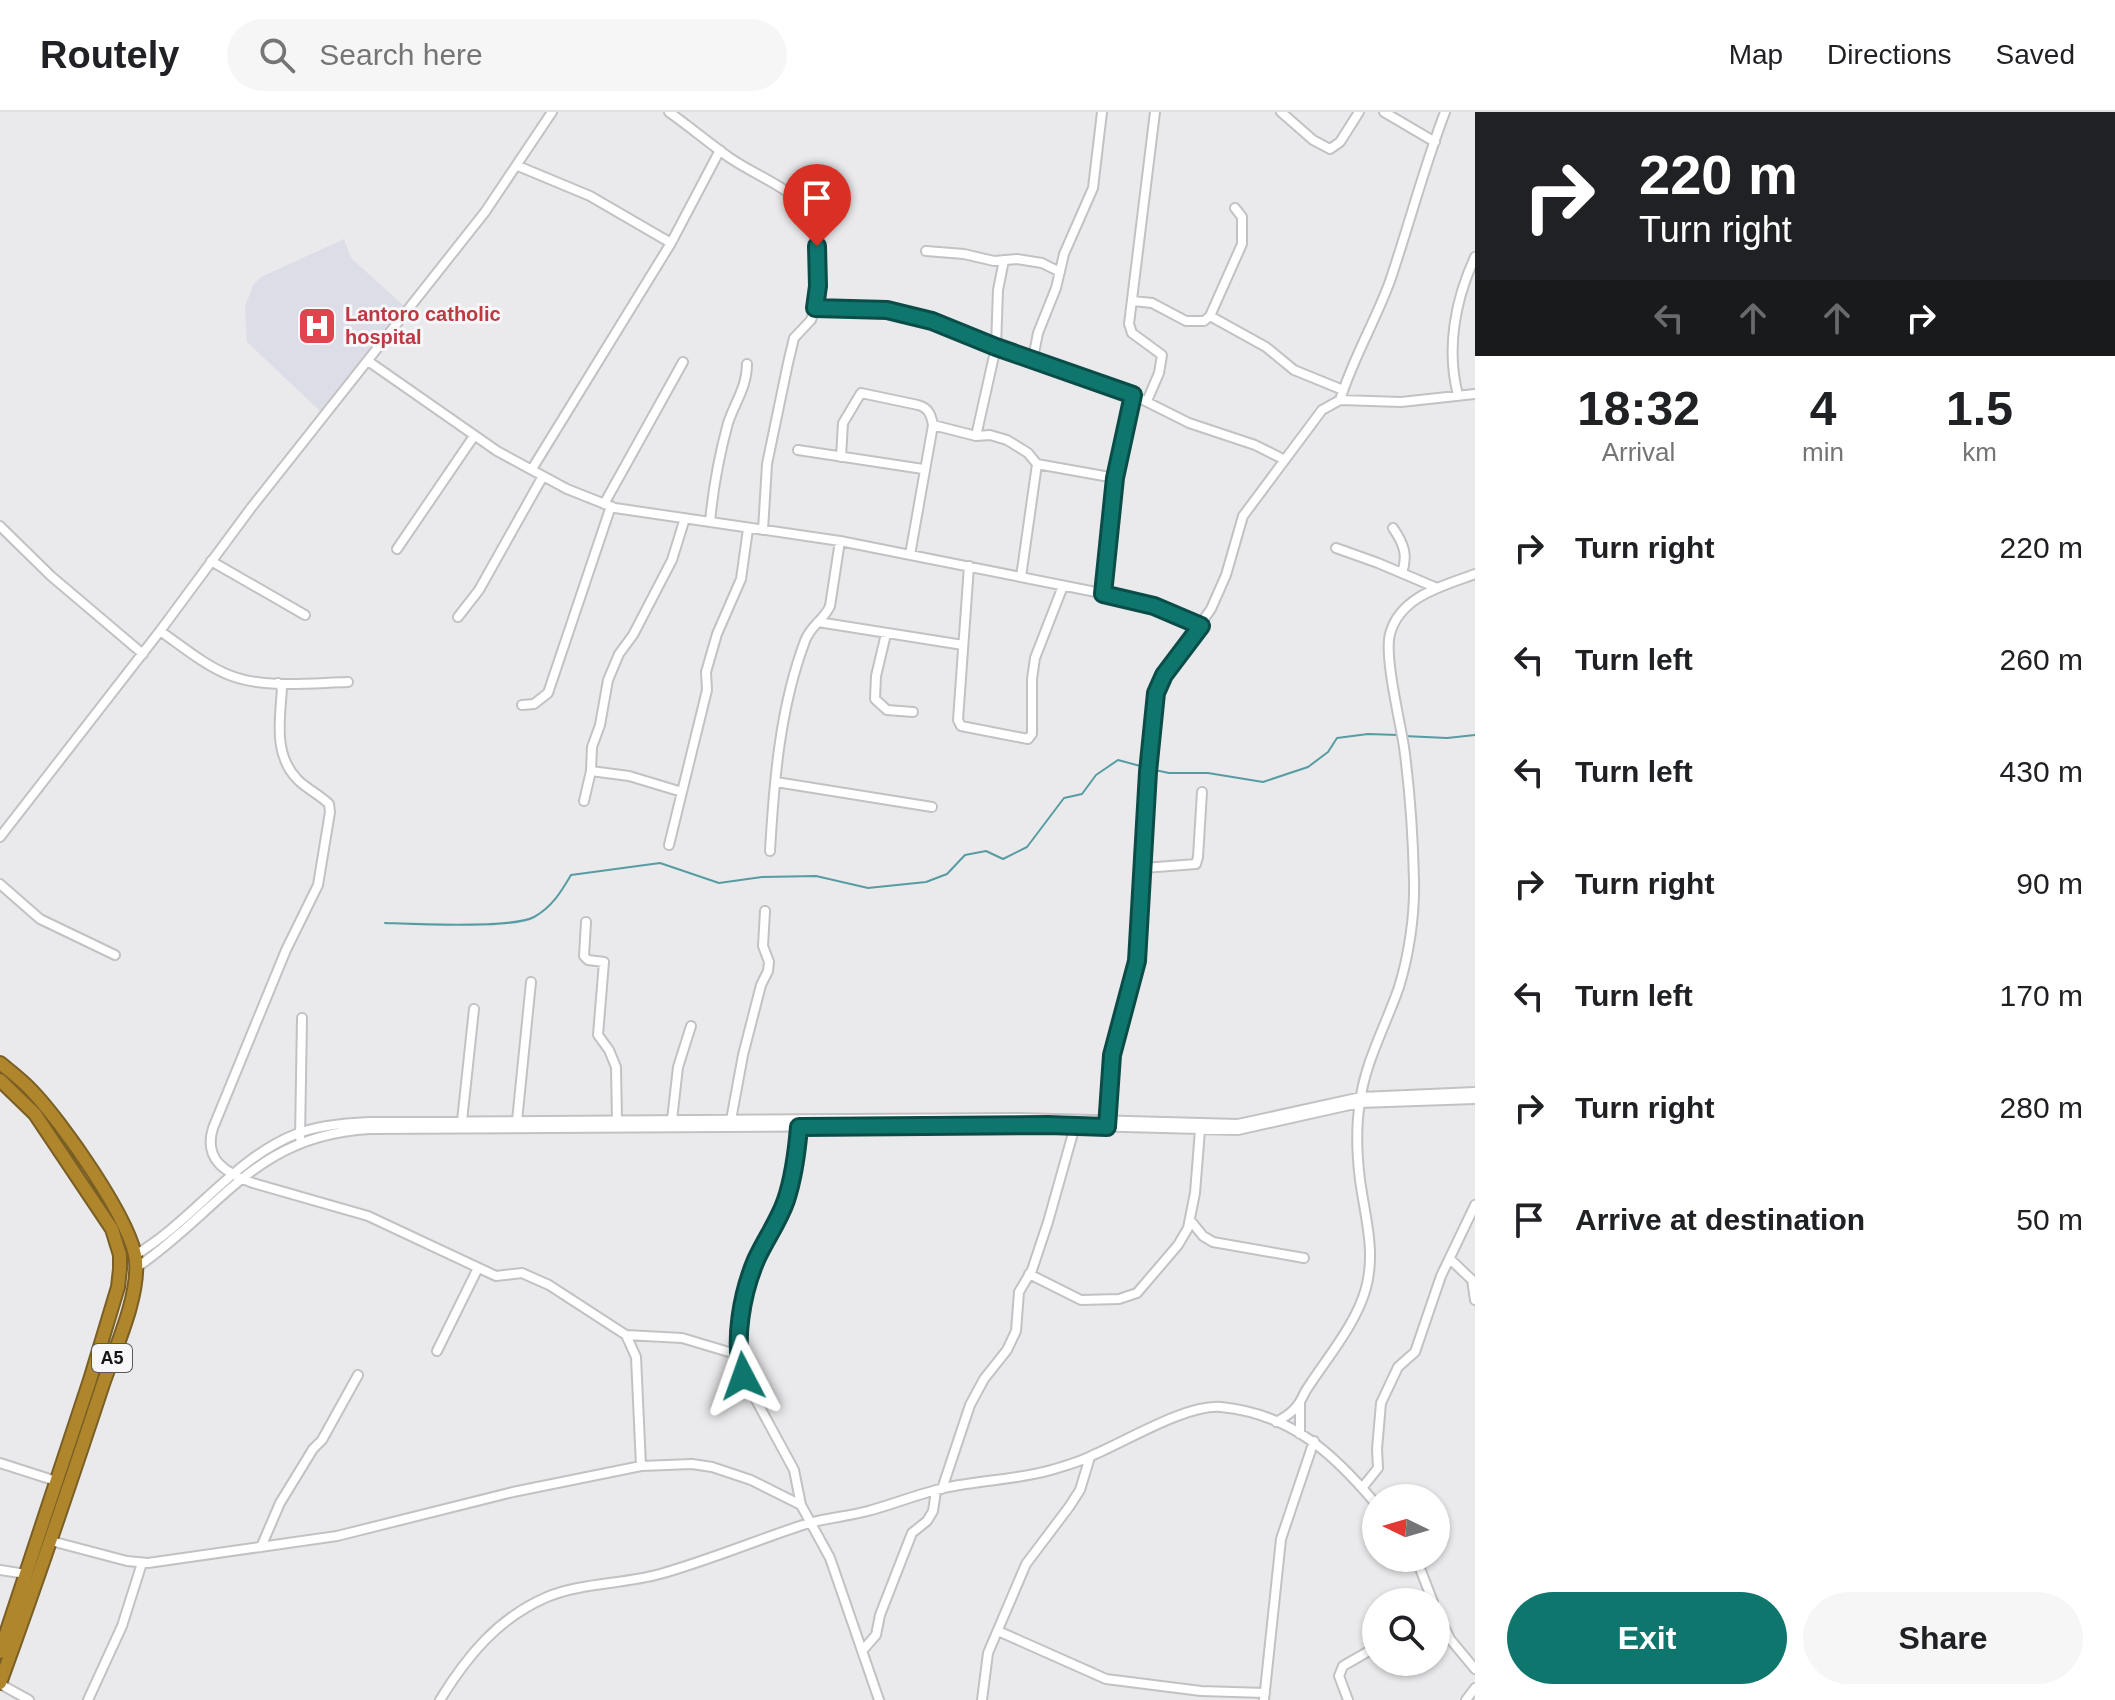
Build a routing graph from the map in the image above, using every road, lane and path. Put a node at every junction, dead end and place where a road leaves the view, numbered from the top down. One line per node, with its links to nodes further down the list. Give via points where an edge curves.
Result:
1 (552, 112): 11 (street)
2 (669, 112): 10 (street)
3 (1102, 112): 17 (street, via 1093,188)
4 (1155, 112): 18 (street)
5 (1281, 112): 6 (street, via 1330,149)
6 (1359, 112)
7 (1384, 112): 9 (street)
8 (1445, 112): 9 (street)
9 (1435, 142): 26 (street, via 1389,282)
10 (720, 150): 13 (street); 19 (street, via 811,211 817,221)
11 (518, 166): 13 (street, via 590,196); 23 (street)
12 (1235, 208): 20 (street, via 1242,217 1242,244)
13 (671, 243): 39 (street)
14 (926, 251): 16 (street)
15 (1475, 257): 29 (street, via 1451,346)
16 (1004, 260): 17 (street, via 1042,263); 21 (street)
17 (1060, 272): 22 (street)
18 (1133, 301): 20 (street, via 1152,303 1196,323); 31 (street, via 1132,333 1162,355)
19 (815, 308): 21 (street, via 887,310 932,321); 49 (street, via 794,338 788,363 767,464)
20 (1210, 316): 26 (street, via 1266,347 1294,370)
21 (996, 347): 22 (street); 34 (street)
22 (1033, 358): 28 (street)
23 (368, 361): 33 (street); 54 (street)
24 (683, 362): 43 (street)
25 (747, 364): 45 (street, via 745,388 728,425 714,478)
26 (1343, 390): 30 (street)
27 (1475, 394): 29 (street)
28 (1133, 395): 31 (street); 42 (street)
29 (1458, 395): 30 (street, via 1401,402)
30 (1340, 400): 37 (street, via 1311,421)
31 (1147, 401): 37 (street)
32 (933, 425): 34 (street); 36 (street, via 925,407 861,393 843,423); 40 (street)
33 (474, 436): 39 (street); 52 (street)
34 (976, 436): 38 (street, via 1007,440)
35 (798, 450): 36 (street)
36 (841, 457): 40 (street)
37 (1285, 460): 65 (street, via 1243,516 1226,575)
38 (1037, 464): 42 (street); 58 (street)
39 (532, 469): 41 (street)
40 (923, 469): 53 (street)
41 (543, 476): 43 (street); 63 (street, via 479,590)
42 (1115, 478): 61 (street)
43 (608, 505): 44 (street); 72 (street, via 548,693 534,704)
44 (685, 518): 45 (street); 74 (street, via 672,560 608,680)
45 (710, 522): 48 (street)
46 (0, 526): 69 (street)
47 (1393, 528): 56 (street, via 1405,547)
48 (748, 529): 49 (street); 76 (street, via 741,579 706,672 707,690)
49 (763, 530): 50 (street)
50 (840, 541): 53 (street); 64 (street, via 830,606)
51 (1336, 548): 56 (street)
52 (397, 549)
53 (910, 555): 55 (street)
54 (211, 561): 62 (street); 66 (street)
55 (969, 566): 58 (street); 68 (street)
56 (1402, 573): 60 (street)
57 (1475, 574): 60 (street)
58 (1021, 577): 59 (street)
59 (1063, 586): 61 (street); 68 (street, via 1035,658 1031,738 961,726)
60 (1437, 588): 96 (street, via 1406,607 1389,634 1409,788 1414,901 1400,984)
61 (1103, 594): 65 (street, via 1154,606)
62 (305, 615)
63 (458, 617)
64 (818, 622): 67 (street); 75 (street, via 805,640 785,715)
65 (1201, 626): 83 (street, via 1159,684)
66 (160, 631): 69 (street); 71 (street, via 227,674)
67 (886, 634): 68 (street); 73 (street, via 875,699 887,710)
68 (963, 645)
69 (143, 654): 80 (street)
70 (348, 682): 71 (street)
71 (278, 683): 107 (street, via 279,745 286,763 298,780 329,804 330,812 318,885 210,1136 213,1158)
72 (522, 705)
73 (913, 712)
74 (591, 771): 76 (street); 78 (street)
75 (776, 782): 79 (street); 82 (street)
76 (682, 792): 81 (street)
77 (1202, 792): 83 (street, via 1196,864)
78 (584, 801)
79 (932, 807)
80 (0, 837)
81 (669, 845)
82 (770, 851)
83 (1144, 868): 102 (street, via 1137,961 1114,1044)
84 (0, 884): 87 (street, via 40,919)
85 (765, 911): 98 (street, via 768,971 743,1055)
86 (586, 922): 101 (street, via 584,956 604,962 598,1035 616,1067)
87 (115, 955)
88 (531, 982): 100 (street)
89 (474, 1009): 99 (street)
90 (302, 1018): 106 (street)
91 (691, 1026): 97 (street, via 678,1067)
92 (0, 1063): 112 (highway, via 32,1090 57,1123 123,1221)
93 (0, 1080): 120 (highway, A5, via 52,1137 117,1241 118,1287)
94 (1475, 1092): 96 (street)
95 (1475, 1099): 96 (street)
96 (1360, 1100): 102 (street, via 1238,1124); 105 (street, via 1251,1129); 121 (street, via 1358,1161 1370,1237 1366,1290)
97 (672, 1120): 98 (street); 101 (street)
98 (731, 1120): 102 (street, via 1004,1118)
99 (462, 1121): 100 (street); 106 (street, via 350,1123)
100 (517, 1121): 101 (street)
101 (617, 1121)
102 (1107, 1124): 103 (street); 105 (street)
103 (1075, 1126): 104 (street); 114 (street)
104 (799, 1127): 106 (street, via 370,1129); 118 (street, via 786,1199 748,1286)
105 (1200, 1130): 109 (street)
106 (300, 1137): 107 (street, via 258,1155)
107 (238, 1176): 112 (street, via 185,1231); 113 (street, via 368,1216)
108 (1475, 1205): 111 (street)
109 (1190, 1220): 110 (street, via 1213,1242); 114 (street, via 1178,1245 1137,1293 1081,1300)
110 (1304, 1258)
111 (1450, 1259): 115 (street, via 1472,1280); 129 (street, via 1415,1352 1398,1367 1381,1403 1378,1468)
112 (135, 1262): 120 (highway, A5, via 128,1309)
113 (478, 1268): 116 (street, via 496,1276 522,1273 549,1285); 117 (street)
114 (1029, 1274): 131 (street, via 1018,1298 1016,1331 976,1392)
115 (1475, 1300)
116 (626, 1335): 118 (street, via 682,1338); 127 (street, via 636,1357)
117 (437, 1351)
118 (739, 1355): 132 (street, via 743,1376 794,1470)
119 (358, 1375): 135 (street, via 280,1503)
120 (96, 1382): 128 (highway, A5); 134 (highway, A5)
121 (1300, 1403): 122 (street); 123 (street)
122 (1275, 1422): 123 (street); 125 (street, via 1222,1407 1205,1408)
123 (1300, 1434): 124 (street)
124 (1314, 1441): 130 (street); 147 (street, via 1281,1539)
125 (1090, 1457): 131 (street); 139 (street, via 1074,1499 1026,1564)
126 (0, 1463): 128 (street)
127 (641, 1466): 132 (street, via 712,1467); 135 (street, via 337,1536)
128 (56, 1481): 138 (highway, A5)
129 (1365, 1484)
130 (1362, 1488)
131 (939, 1490): 133 (street); 141 (street, via 927,1521 912,1533 876,1635)
132 (801, 1505): 133 (street)
133 (812, 1522): 141 (street); 150 (street, via 670,1571 541,1600 489,1635)
134 (51, 1541): 136 (street); 145 (highway, A5)
135 (261, 1547): 136 (street)
136 (142, 1563): 149 (street, via 122,1626)
137 (0, 1570): 138 (street)
138 (26, 1574): 142 (highway, A5)
139 (998, 1631): 147 (street, via 1106,1679); 152 (street, via 988,1653)
140 (1450, 1639): 144 (street)
141 (862, 1651): 151 (street)
142 (0, 1652)
143 (1362, 1655): 153 (street, via 1343,1666 1339,1676)
144 (1475, 1669)
145 (0, 1684): 148 (street)
146 (1475, 1688): 154 (street)
147 (1264, 1697)
148 (29, 1700)
149 (88, 1700)
150 (440, 1700)
151 (879, 1700)
152 (982, 1700)
153 (1348, 1700)
154 (1466, 1700)

